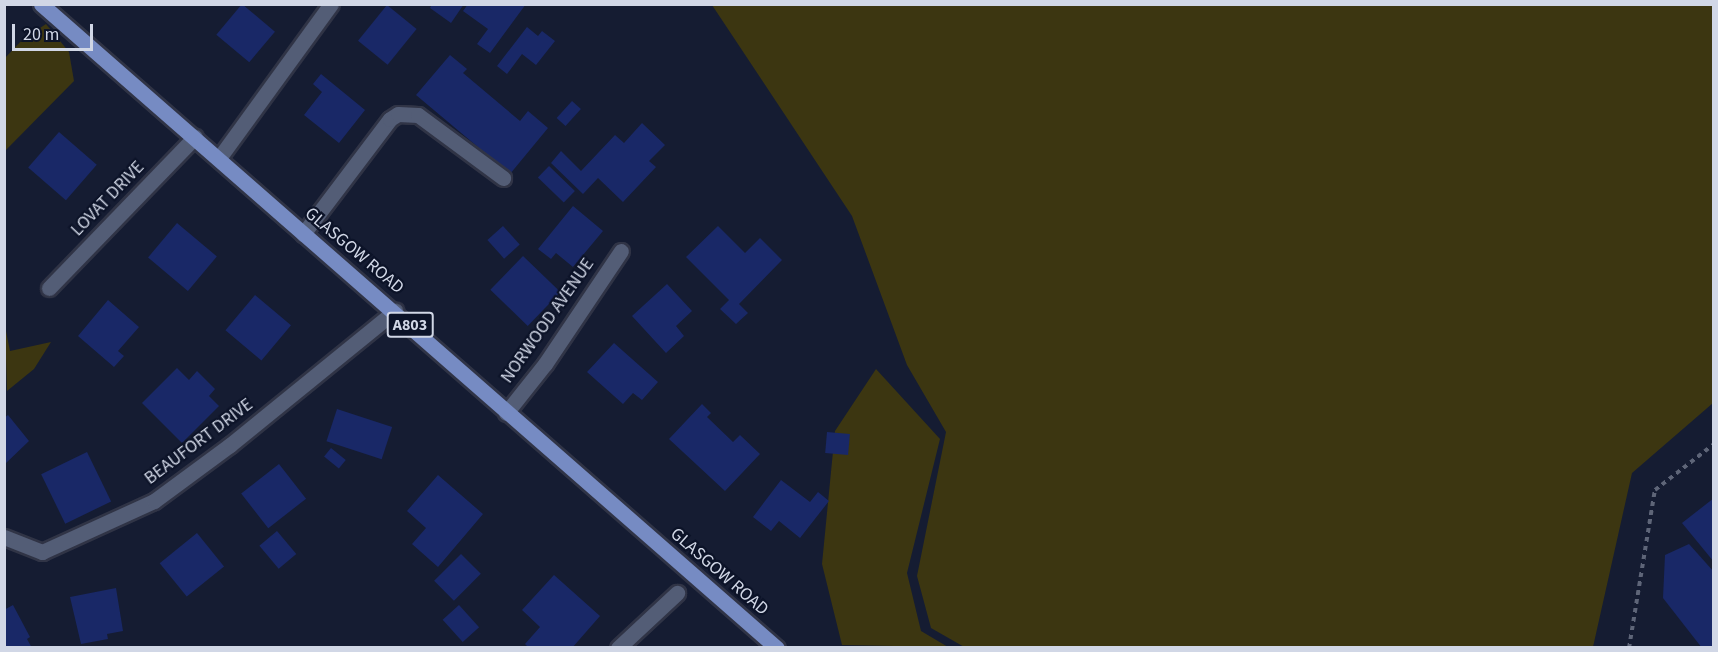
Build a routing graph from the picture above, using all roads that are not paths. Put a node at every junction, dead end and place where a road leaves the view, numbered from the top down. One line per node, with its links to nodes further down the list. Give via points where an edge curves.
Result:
1 (41, 4): 3 (main road, GLASGOW ROAD / A803)
2 (331, 4): 4 (street)
3 (195, 138): 4 (main road, GLASGOW ROAD / A803); 8 (street, LOVAT DRIVE)
4 (219, 158): 6 (main road, GLASGOW ROAD / A803)
5 (503, 178): 6 (street, via 418,115 398,114 390,118)
6 (303, 234): 9 (main road, GLASGOW ROAD / A803)
7 (621, 251): 10 (street, NORWOOD AVENUE, via 545,364)
8 (50, 288)
9 (395, 311): 10 (main road, GLASGOW ROAD / A803); 11 (street, BEAUFORT DRIVE, via 154,501 42,552)
10 (506, 413): 14 (main road, GLASGOW ROAD / A803)
11 (4, 537)
12 (677, 593): 13 (street)
13 (618, 648)
14 (777, 648)

